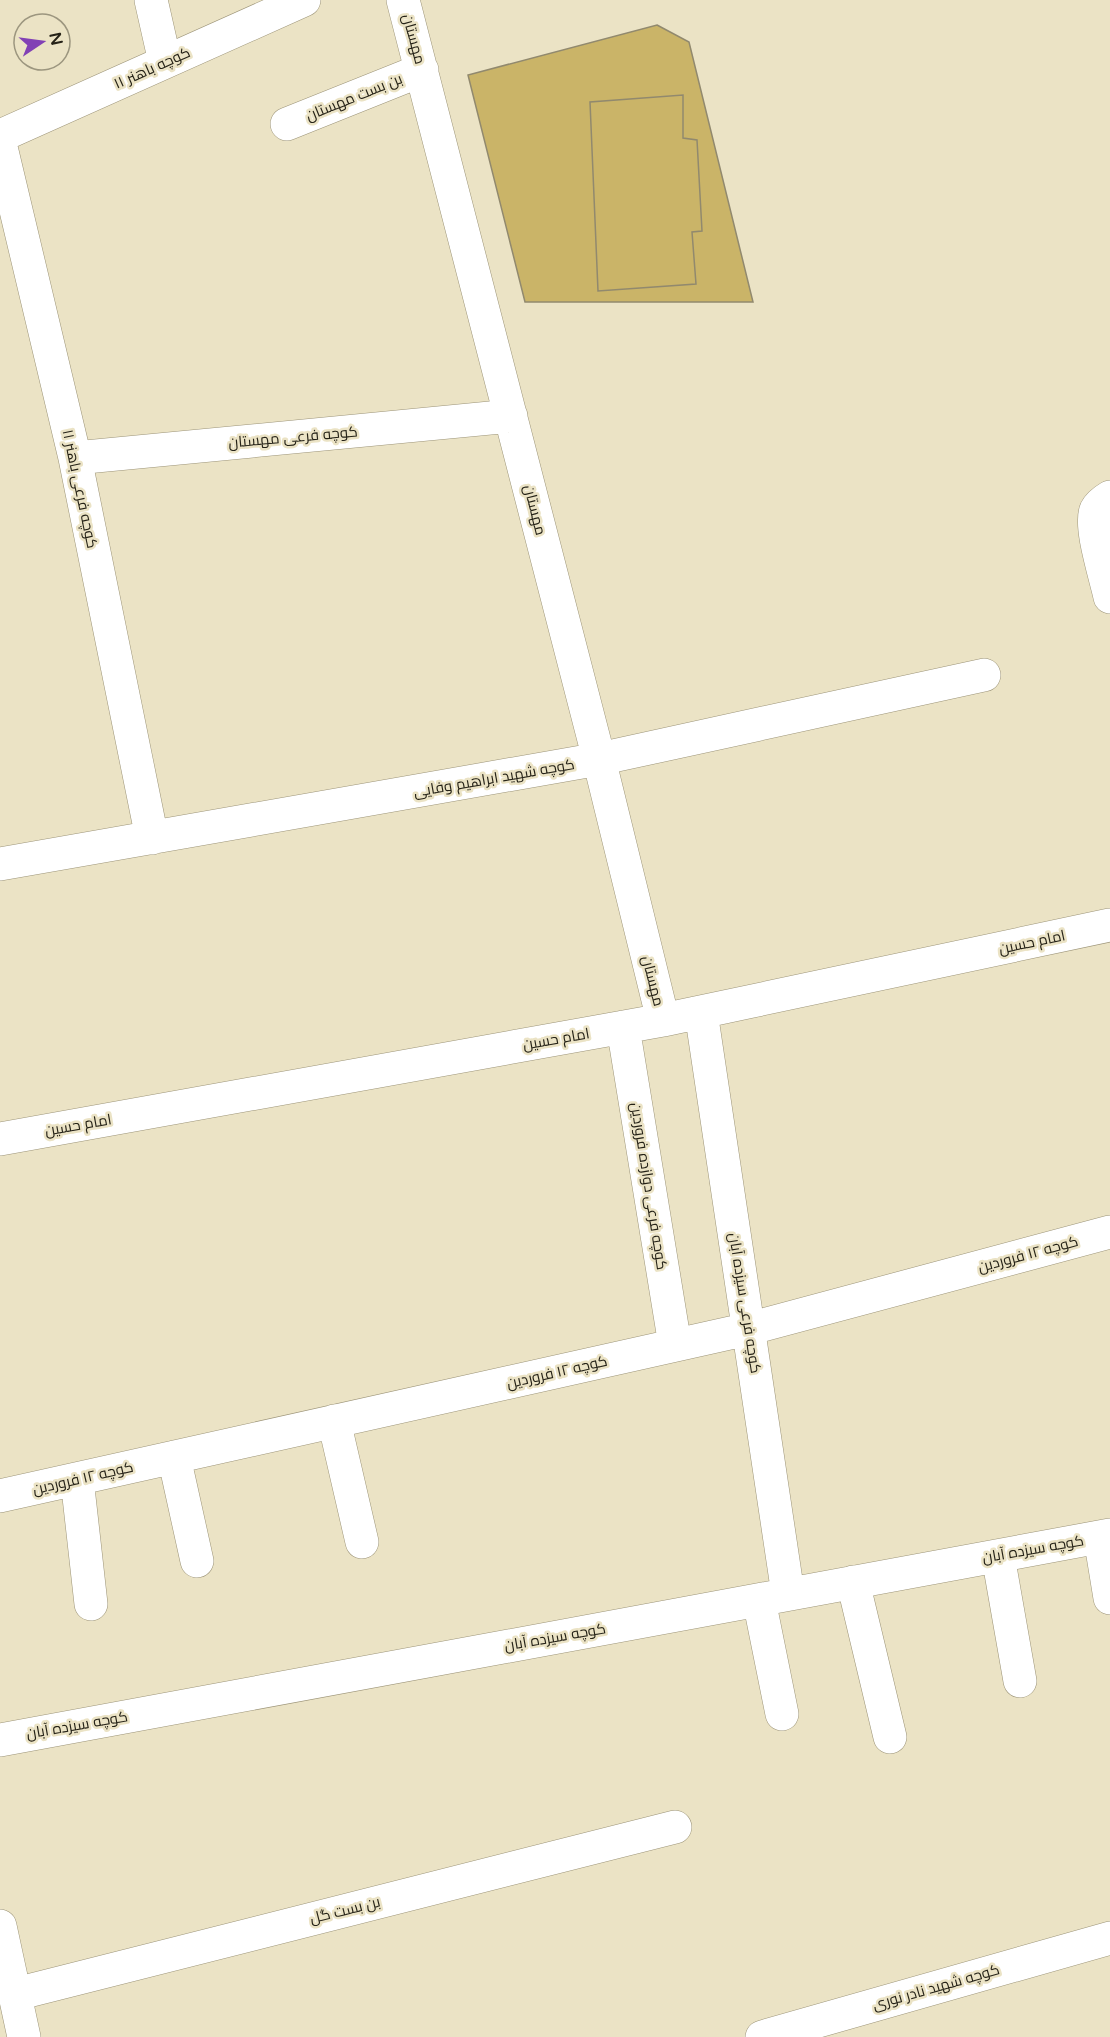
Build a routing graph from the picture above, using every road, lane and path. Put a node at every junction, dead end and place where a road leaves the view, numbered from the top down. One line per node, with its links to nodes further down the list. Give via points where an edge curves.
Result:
1 (151, 0): 4 (street)
2 (304, 0): 4 (street, کوچه باهنر ۱۱)
3 (403, 0): 5 (street, مهستان)
4 (165, 62): 7 (street, کوچه باهنر ۱۱)
5 (422, 70): 6 (street, بن بست مهستان); 9 (street, مهستان)
6 (287, 124)
7 (0, 136)
8 (0, 143): 10 (street, کوچه فرعی باهنر ۱۱)
9 (511, 416): 10 (street, کوچه فرعی مهستان); 14 (street, مهستان)
10 (75, 458): 15 (street, کوچه فرعی باهنر ۱۱)
11 (1110, 497): 12 (street, via 1095,512 1095,532)
12 (1110, 597)
13 (984, 675): 14 (street, کوچه شهید ابراهیم وفایی)
14 (599, 759): 15 (street, کوچه شهید ابراهیم وفایی); 19 (street, مهستان)
15 (152, 838): 16 (street, کوچه شهید ابراهیم وفایی)
16 (0, 864)
17 (1110, 925): 18 (street, امام حسین)
18 (701, 1012): 19 (street, امام حسین); 23 (street, کوچه فرعی سیزده آبان)
19 (663, 1020): 20 (street, امام حسین)
20 (623, 1028): 21 (street, امام حسین); 24 (street, کوچه فرعی دوازده فروردین)
21 (0, 1139)
22 (1110, 1232): 23 (street, کوچه ۱۲ فروردین)
23 (748, 1329): 24 (street, کوچه ۱۲ فروردین); 34 (street, کوچه فرعی سیزده آبان)
24 (675, 1345): 25 (street, کوچه ۱۲ فروردین)
25 (334, 1421): 26 (street, کوچه ۱۲ فروردین); 30 (street)
26 (174, 1457): 27 (street, کوچه ۱۲ فروردین); 32 (street)
27 (77, 1479): 28 (street, کوچه ۱۲ فروردین); 36 (street)
28 (0, 1496)
29 (1105, 1536): 31 (street, کوچه سیزده آبان); 35 (street)
30 (362, 1542)
31 (998, 1556): 33 (street, کوچه سیزده آبان); 37 (street)
32 (197, 1560)
33 (854, 1582): 34 (street, کوچه سیزده آبان); 39 (street)
34 (774, 1597): 38 (street, کوچه فرعی سیزده آبان); 40 (street, کوچه سیزده آبان)
35 (1110, 1598)
36 (92, 1604)
37 (1020, 1681)
38 (782, 1714)
39 (890, 1737)
40 (0, 1740)
41 (675, 1827): 44 (street, بن بست گل)
42 (0, 1926): 44 (street)
43 (1110, 1938): 45 (street, کوچه شهید نادر نوری)
44 (16, 1994): 46 (street)
45 (845, 2025): 47 (street, کوچه شهید نادر نوری)
46 (24, 2037)
47 (762, 2037)

